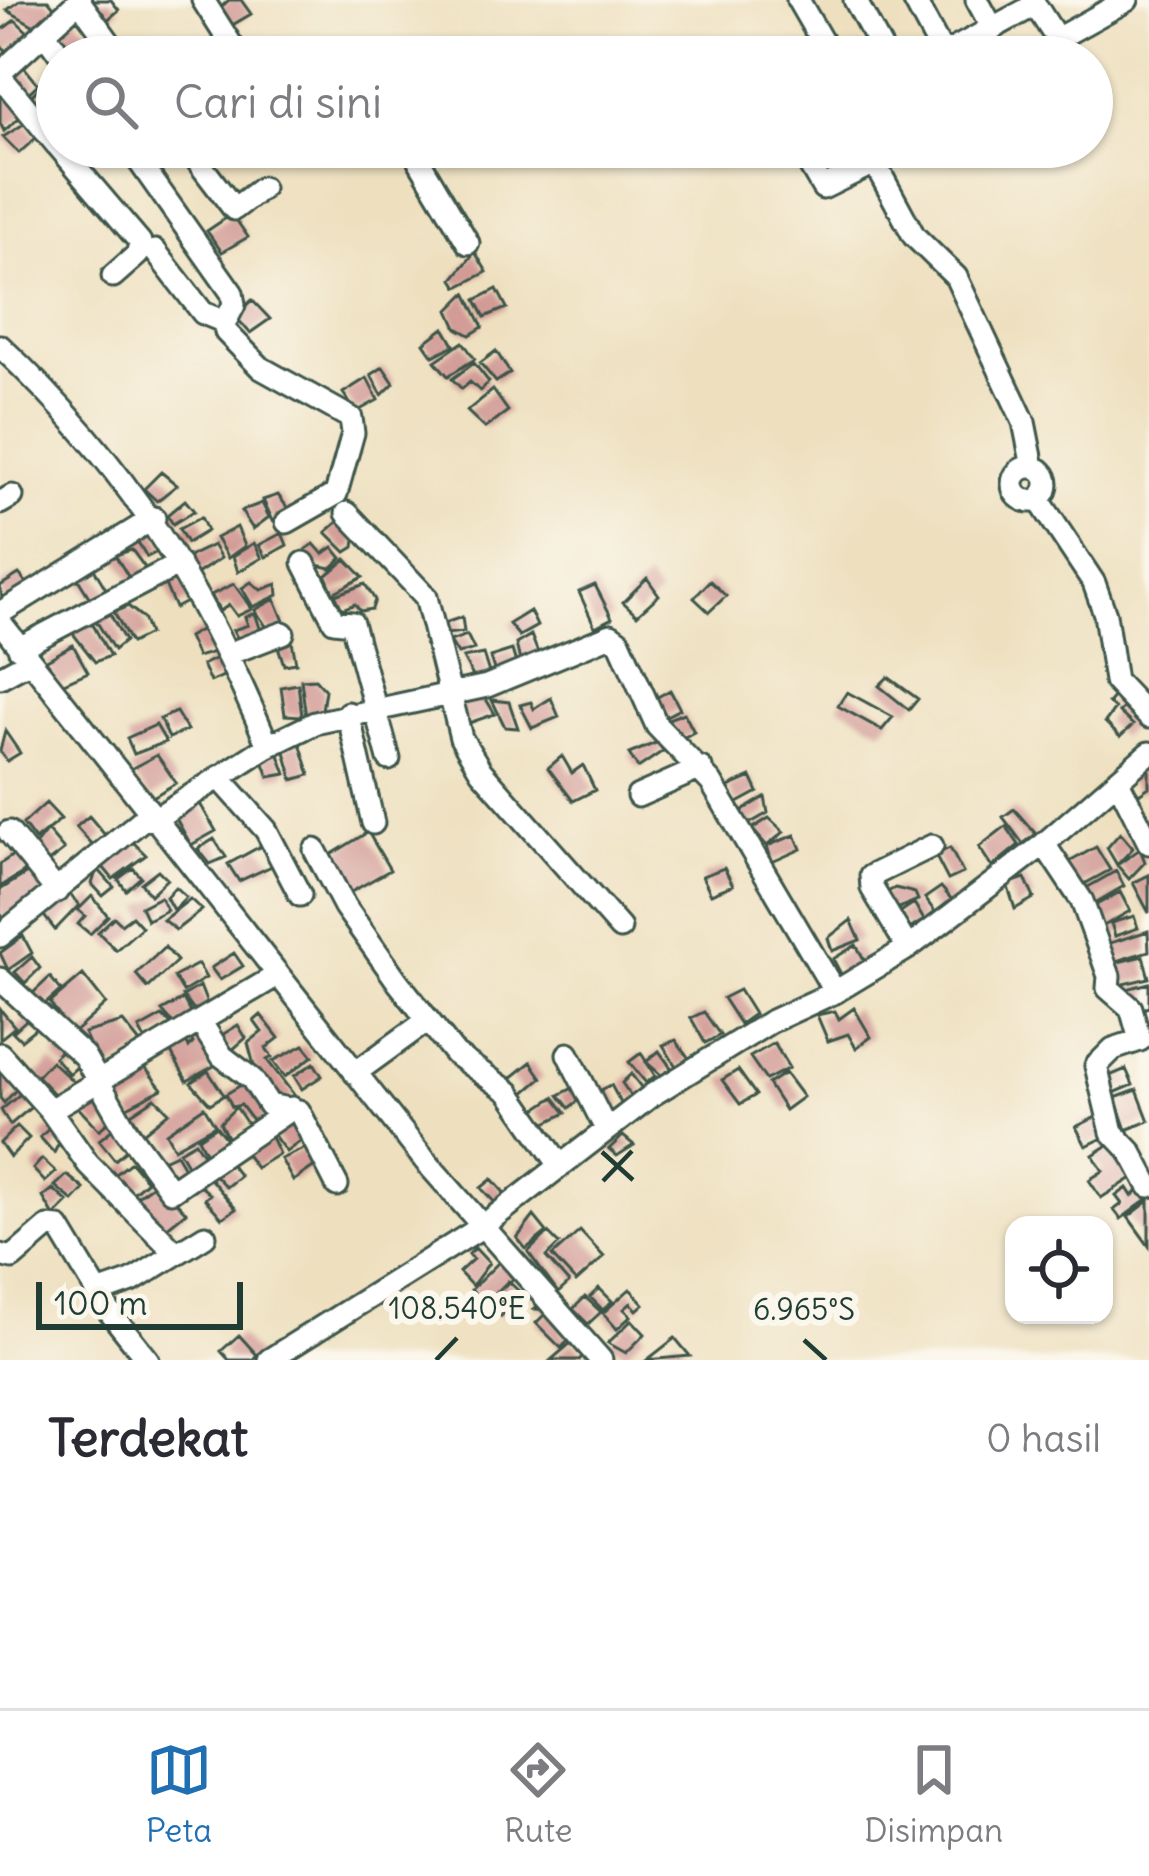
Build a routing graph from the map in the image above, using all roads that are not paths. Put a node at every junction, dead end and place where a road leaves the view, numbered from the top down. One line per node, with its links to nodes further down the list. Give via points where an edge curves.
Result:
1 (202, 0): 15 (street)
2 (798, 0): 16 (street)
3 (855, 0): 17 (street)
4 (914, 0): 18 (street)
5 (976, 0): 10 (street)
6 (1127, 0): 9 (street)
7 (1034, 2): 10 (street); 20 (street)
8 (72, 3): 11 (street); 14 (street)
9 (1099, 6): 21 (street)
10 (993, 29): 19 (street)
11 (44, 32): 12 (street); 13 (street)
12 (40, 36)
13 (47, 36)
14 (101, 36)
15 (225, 36)
16 (819, 36)
17 (875, 36)
18 (931, 36)
19 (986, 36)
20 (1055, 36)
21 (1061, 36)
22 (36, 40): 23 (street)
23 (0, 75): 24 (street)
24 (36, 119)
25 (77, 168): 35 (street, via 140,242)
26 (144, 168): 36 (street, via 232,292)
27 (204, 168): 32 (street, via 234,209)
28 (423, 168): 33 (street)
29 (811, 168): 30 (street, via 823,188)
30 (853, 168)
31 (877, 168): 45 (street, via 914,236 956,277 1024,422 1033,466 1022,468 1012,487 1018,497 1042,496 1104,575 1117,601)
32 (262, 188)
33 (468, 243)
34 (155, 250): 36 (street, via 203,314)
35 (112, 277)
36 (225, 322): 40 (street, via 261,368 351,418 336,494)
37 (2, 350): 39 (street)
38 (347, 513): 49 (street, via 426,597)
39 (154, 518): 42 (street); 43 (street)
40 (287, 522)
41 (304, 563): 51 (street, via 334,621 352,623)
42 (179, 564): 46 (street); 47 (street)
43 (0, 617): 47 (street)
44 (283, 633): 46 (street)
45 (1114, 638): 50 (street, via 1125,674); 53 (street, via 1115,681)
46 (228, 654): 54 (street)
47 (25, 655): 48 (street); 61 (street)
48 (0, 677)
49 (447, 693): 51 (street); 57 (street, via 487,686 611,634 657,727); 70 (street, via 461,738 499,795)
50 (1149, 698)
51 (373, 707): 52 (street); 56 (street)
52 (348, 712): 54 (street); 62 (street)
53 (1149, 717)
54 (268, 746): 58 (street)
55 (1149, 753): 59 (street)
56 (389, 759)
57 (700, 768): 60 (street); 75 (street)
58 (219, 777): 61 (street); 69 (street, via 266,830)
59 (1118, 781): 64 (street); 65 (street)
60 (638, 796)
61 (150, 818): 68 (street); 73 (street)
62 (373, 823)
63 (9, 832): 68 (street)
64 (1149, 843)
65 (1044, 844): 72 (street); 87 (street, via 1082,901 1108,988 1131,1008 1139,1040 1096,1066 1112,1132)
66 (932, 846): 72 (street, via 871,876)
67 (315, 850): 76 (street, via 345,907)
68 (57, 891): 71 (street)
69 (300, 896)
70 (620, 928)
71 (0, 936)
72 (908, 948): 75 (street)
73 (276, 976): 77 (street); 80 (street)
74 (0, 979): 81 (street)
75 (835, 992): 84 (street, via 770,1022)
76 (428, 1020): 80 (street); 85 (street, via 472,1070 509,1092)
77 (201, 1023): 81 (street); 82 (street, via 269,1105)
78 (0, 1054): 83 (street)
79 (568, 1054): 84 (street)
80 (355, 1073): 88 (street)
81 (101, 1079): 82 (street, via 126,1130 175,1192); 83 (street)
82 (292, 1108): 86 (street)
83 (50, 1110): 90 (street, via 88,1164)
84 (606, 1129): 85 (street)
85 (559, 1164): 88 (street)
86 (337, 1185)
87 (1149, 1186)
88 (480, 1228): 94 (street); 95 (street)
89 (206, 1236): 90 (street)
90 (176, 1253): 92 (street)
91 (0, 1255): 92 (street, via 20,1254 54,1226)
92 (98, 1293): 93 (street)
93 (148, 1360)
94 (268, 1360)
95 (602, 1360)

